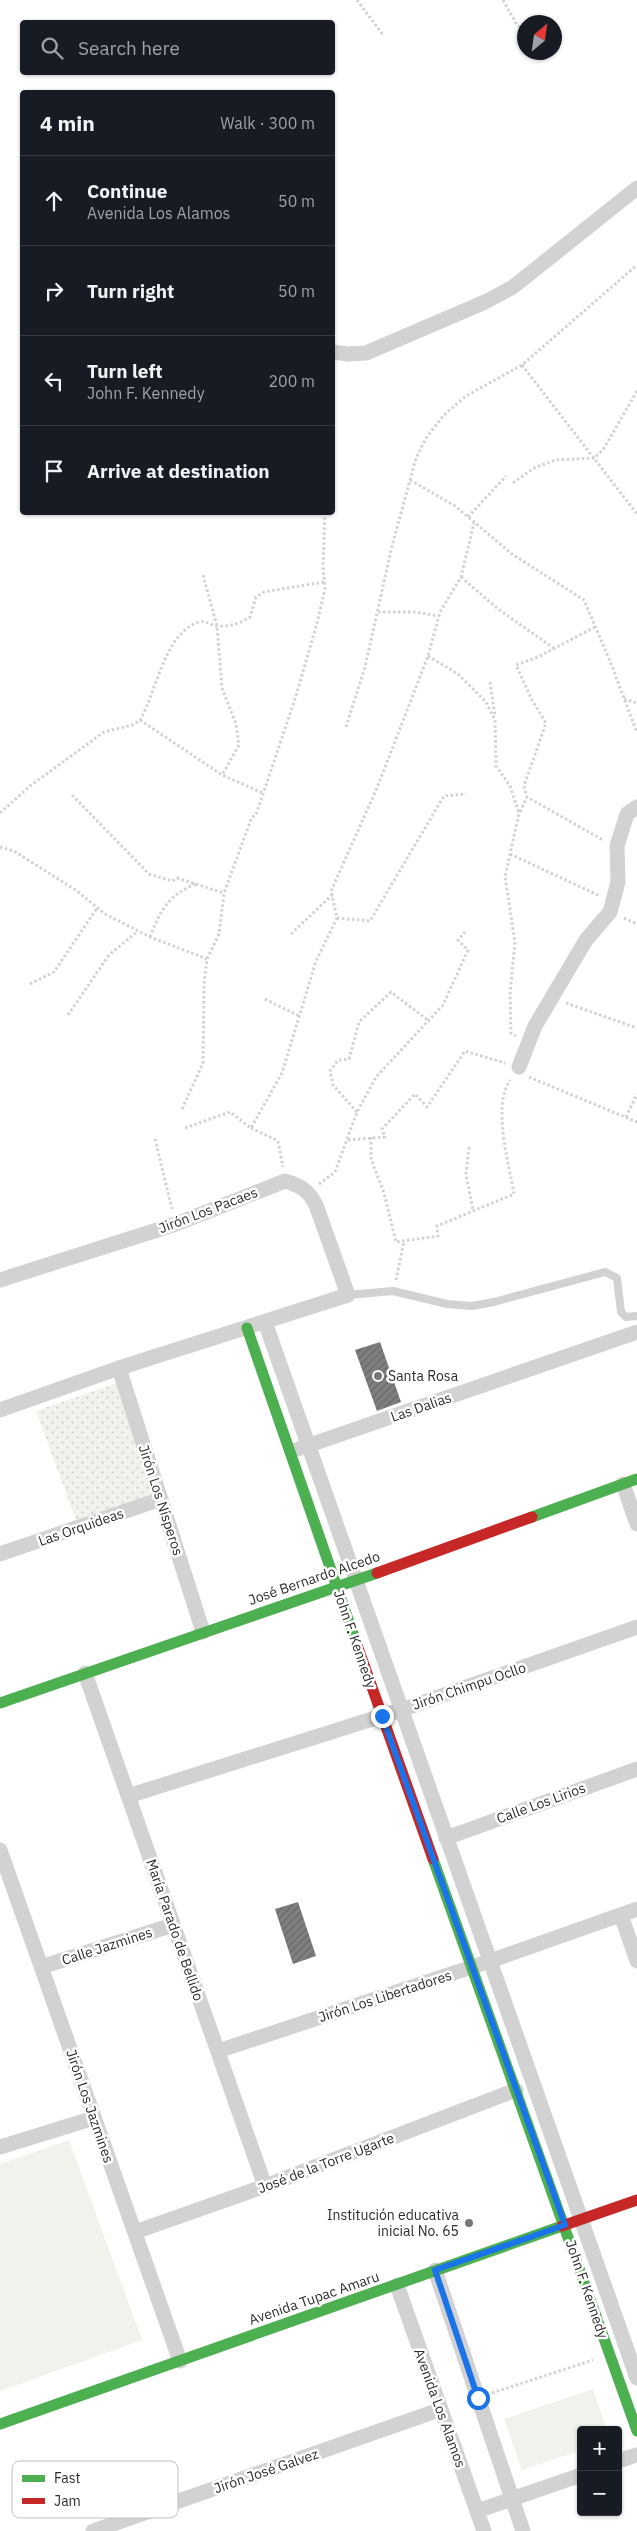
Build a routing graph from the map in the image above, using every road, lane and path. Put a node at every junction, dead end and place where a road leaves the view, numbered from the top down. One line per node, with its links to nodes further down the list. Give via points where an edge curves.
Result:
1 (357, 0): 4 (path)
2 (503, 0): 3 (path)
3 (517, 25)
4 (382, 36)
5 (637, 188): 7 (street, via 513,287 366,353)
6 (637, 266): 8 (path)
7 (335, 352)
8 (522, 365): 10 (path); 12 (path, via 466,396 442,416 416,458)
9 (637, 391): 10 (path, via 603,450)
10 (594, 458): 13 (path, via 555,460 534,468); 14 (path)
11 (506, 476): 16 (path)
12 (410, 480): 16 (path, via 456,506); 21 (path)
13 (513, 482)
14 (637, 514)
15 (325, 515): 20 (path)
16 (468, 517): 17 (path)
17 (474, 522): 19 (path); 24 (path, via 512,554 584,600)
18 (203, 575): 23 (path)
19 (461, 577): 22 (path); 25 (path, via 498,609)
20 (324, 582): 23 (path, via 264,592 256,597 250,617 239,624); 35 (path, via 317,623 296,696)
21 (378, 612): 22 (path); 32 (path)
22 (438, 616): 26 (path)
23 (217, 626): 30 (path, via 204,621 184,631 160,669); 34 (path, via 222,688 236,724 239,745)
24 (595, 627): 25 (path); 28 (path)
25 (555, 649): 38 (path, via 516,665 546,722 524,786)
26 (428, 656): 31 (path, via 458,674 486,702); 47 (path)
27 (490, 682): 31 (path)
28 (624, 698): 29 (path); 33 (path)
29 (637, 704)
30 (140, 720): 34 (path); 40 (path, via 104,732 30,786)
31 (496, 720): 41 (path, via 496,766 510,786)
32 (346, 727)
33 (637, 733)
34 (222, 775): 35 (path)
35 (263, 793): 46 (path)
36 (466, 794): 50 (path, via 444,796 370,921)
37 (72, 795): 45 (path, via 149,874 172,881 177,878)
38 (528, 797): 41 (path); 42 (path)
39 (637, 807): 42 (street, via 627,814)
40 (0, 813)
41 (519, 813): 44 (path)
42 (617, 846): 49 (street, via 618,882)
43 (0, 847): 48 (path, via 14,851 77,891)
44 (510, 854): 49 (path, via 599,895); 63 (path, via 505,877 515,942 510,994 511,1033)
45 (198, 883): 46 (path); 54 (path, via 187,887 161,909)
46 (224, 893): 55 (path, via 219,934)
47 (332, 895): 50 (path); 53 (path)
48 (97, 908): 51 (path); 56 (path, via 54,972)
49 (610, 912): 57 (street, via 586,940)
50 (337, 918): 60 (path, via 316,961)
51 (138, 932): 54 (path); 59 (path, via 110,955)
52 (465, 932): 61 (path, via 458,940 468,950 442,1005)
53 (291, 934)
54 (150, 937): 55 (path)
55 (207, 959): 66 (path, via 204,1063)
56 (30, 984)
57 (552, 998): 62 (path); 63 (street)
58 (265, 999): 60 (path)
59 (68, 1015)
60 (299, 1016): 71 (path, via 282,1073)
61 (429, 1021): 67 (path, via 376,1077); 67 (path, via 391,992 358,1022 349,1059 338,1060 330,1071 333,1085)
62 (637, 1028)
63 (528, 1045): 64 (street)
64 (519, 1066): 68 (path, via 528,1076); 72 (path, via 465,1050 427,1108 415,1094 382,1129 385,1137); 78 (path, via 502,1096 503,1132 514,1194)
65 (637, 1094): 68 (path)
66 (182, 1109)
67 (357, 1112): 74 (path)
68 (626, 1117): 69 (path)
69 (637, 1122)
70 (185, 1128): 71 (path, via 230,1112)
71 (251, 1128): 76 (path, via 278,1141)
72 (371, 1137): 74 (path); 80 (path, via 371,1160 384,1193 396,1242)
73 (155, 1139): 79 (path)
74 (348, 1140): 77 (path, via 335,1172)
75 (469, 1147): 78 (path, via 466,1174)
76 (285, 1181): 77 (street); 79 (street, Jirón Los Pacaes)
77 (309, 1192): 83 (street)
78 (473, 1210): 80 (path, via 437,1226 438,1236)
79 (176, 1224): 81 (street, Jirón Los Pacaes)
80 (404, 1241): 82 (path)
81 (0, 1280)
82 (394, 1290): 83 (lane); 84 (lane, via 447,1304 472,1306 605,1272 617,1278 621,1312 626,1317)
83 (348, 1295): 85 (street)
84 (637, 1316)
85 (265, 1322): 86 (street); 90 (street, John F. Kennedy)
86 (247, 1328): 88 (street); 91 (street, John F. Kennedy)
87 (637, 1332): 90 (street, Las Dalias)
88 (119, 1368): 89 (street); 93 (street, Jirón Los Nísperos)
89 (0, 1410)
90 (308, 1446): 91 (street, Las Dalias); 96 (street, John F. Kennedy)
91 (290, 1452): 97 (street, John F. Kennedy)
92 (630, 1481): 94 (street); 96 (street, José Bernardo Alcedo)
93 (161, 1499): 95 (street, Las Orquideas); 99 (street, Jirón Los Nísperos)
94 (637, 1524)
95 (0, 1554)
96 (355, 1581): 97 (street, José Bernardo Alcedo); 102 (street, John F. Kennedy)
97 (337, 1587): 99 (street, José Bernardo Alcedo); 103 (street, John F. Kennedy)
98 (637, 1627): 102 (street, Jirón Chimpu Ocllo)
99 (203, 1632): 100 (street, José Bernardo Alcedo)
100 (85, 1673): 101 (street, José Bernardo Alcedo); 105 (street, María Parado de Bellido)
101 (0, 1703)
102 (401, 1710): 103 (street, Jirón Chimpu Ocllo); 106 (street, John F. Kennedy)
103 (382, 1716): 105 (street, Jirón Chimpu Ocllo); 114 (street, John F. Kennedy)
104 (637, 1769): 106 (street, Calle Los Lirios)
105 (128, 1796): 110 (street, María Parado de Bellido)
106 (446, 1838): 112 (street, John F. Kennedy)
107 (0, 1850): 113 (street, Jirón Los Jazmines)
108 (637, 1909): 109 (street, Jirón Los Libertadores)
109 (620, 1915): 111 (street); 112 (street, Jirón Los Libertadores)
110 (173, 1924): 113 (street, Calle Jazmines); 115 (street, María Parado de Bellido)
111 (637, 1961)
112 (490, 1962): 114 (street, Jirón Los Libertadores); 121 (street, John F. Kennedy)
113 (41, 1966): 117 (street, Jirón Los Jazmines)
114 (472, 1967): 115 (street, Jirón Los Libertadores); 116 (street, John F. Kennedy)
115 (218, 2051): 119 (street, María Parado de Bellido)
116 (516, 2090): 119 (street, José de la Torre Ugarte); 122 (street, John F. Kennedy)
117 (94, 2118): 118 (street); 123 (street, Jirón Los Jazmines)
118 (0, 2148)
119 (265, 2186): 123 (street, José de la Torre Ugarte)
120 (637, 2200): 121 (street, Avenida Tupac Amaru)
121 (582, 2219): 122 (street, Avenida Tupac Amaru); 126 (street, John F. Kennedy)
122 (565, 2225): 124 (street, Avenida Tupac Amaru); 127 (street, John F. Kennedy)
123 (134, 2232): 128 (street, Jirón Los Jazmines)
124 (435, 2270): 125 (street, Avenida Tupac Amaru); 130 (street)
125 (396, 2284): 128 (street, Avenida Tupac Amaru); 131 (street, Avenida Los Alamos)
126 (632, 2347): 129 (street, John F. Kennedy)
127 (610, 2354): 130 (path); 133 (street, John F. Kennedy)
128 (180, 2361): 132 (street, Avenida Tupac Amaru)
129 (637, 2378)
130 (478, 2398): 137 (street)
131 (440, 2410): 138 (street, Jirón José Galvez); 139 (street, Avenida Los Alamos)
132 (0, 2424)
133 (637, 2431)
134 (637, 2455): 135 (street)
135 (622, 2460)
136 (577, 2475): 137 (street)
137 (512, 2498): 139 (street); 143 (street)
138 (178, 2501)
139 (477, 2511): 142 (street, Avenida Los Alamos)
140 (130, 2518): 141 (street, Jirón José Galvez)
141 (93, 2531)
142 (484, 2531)
143 (523, 2531)

